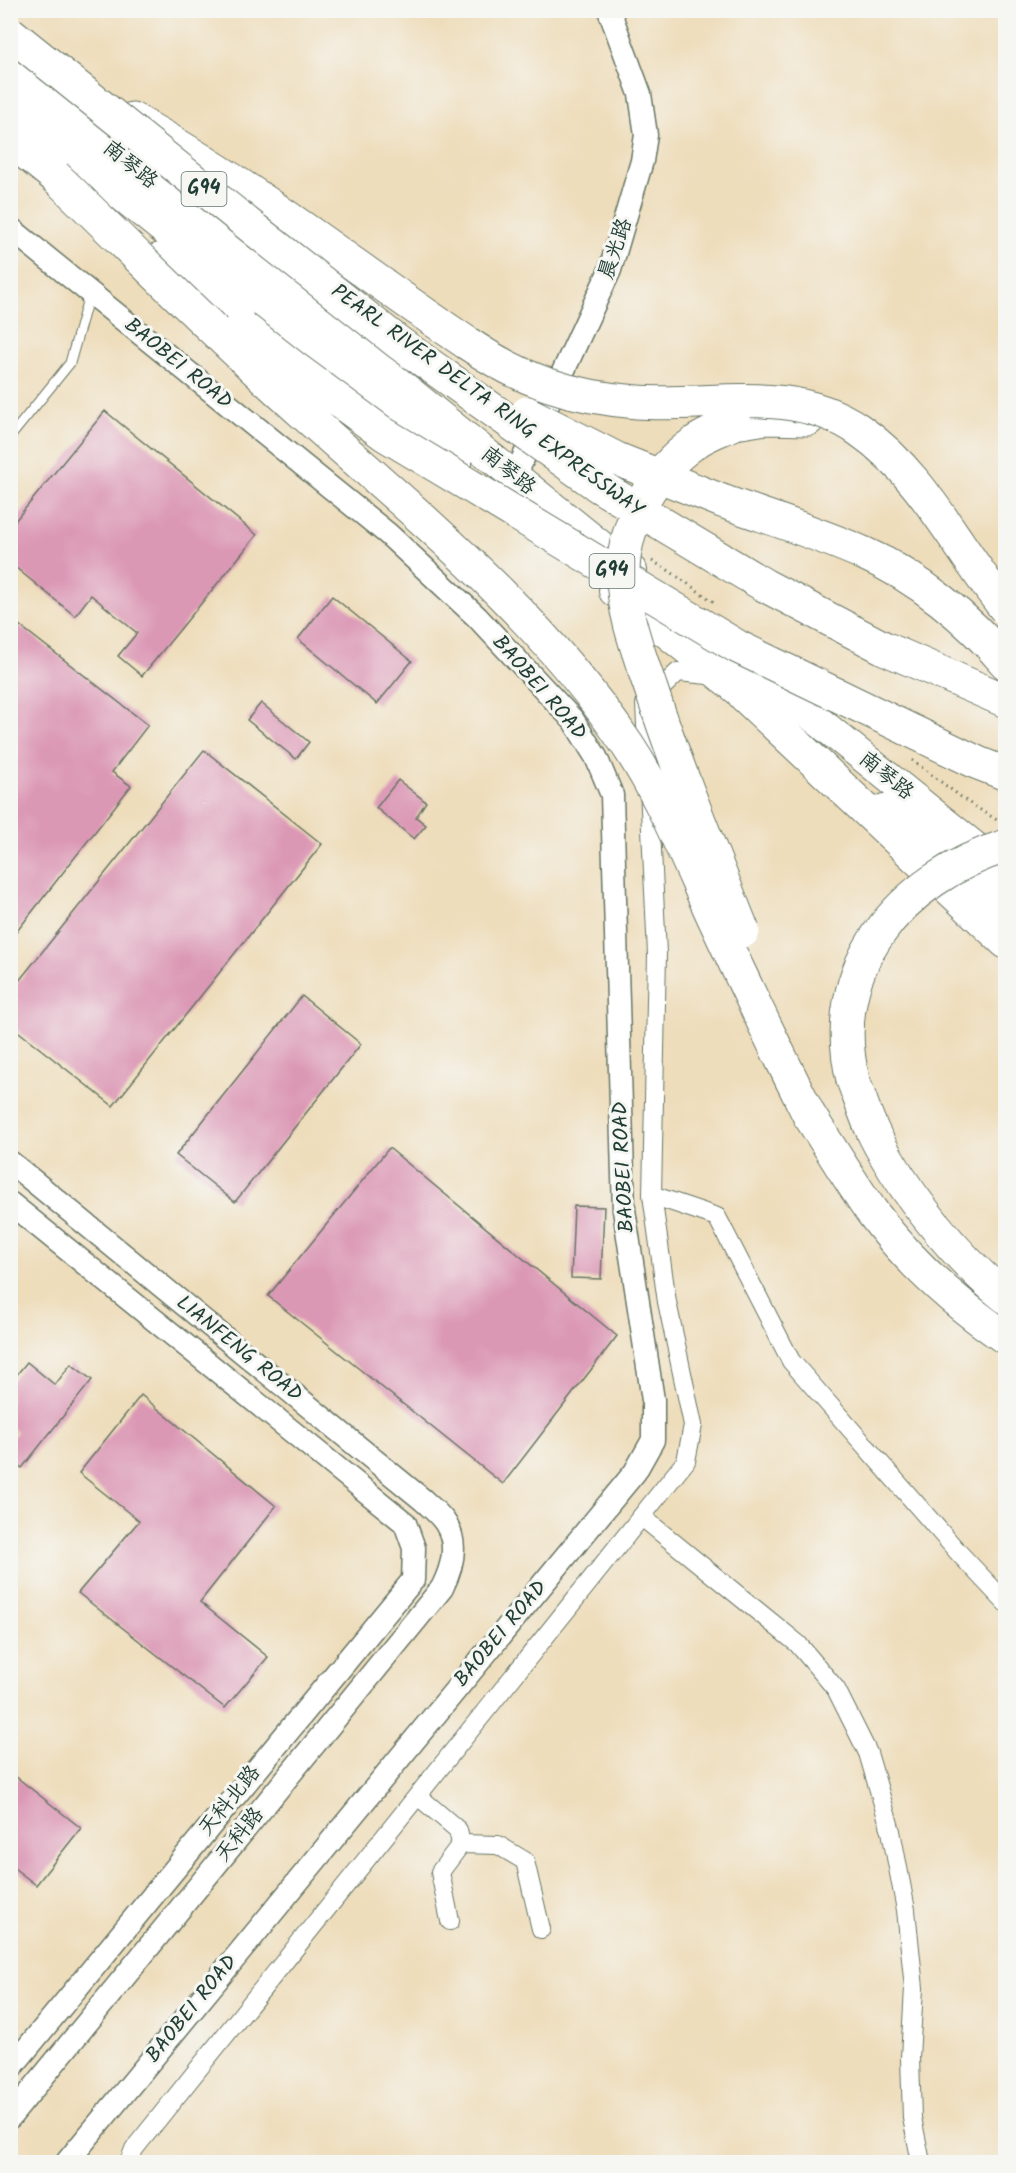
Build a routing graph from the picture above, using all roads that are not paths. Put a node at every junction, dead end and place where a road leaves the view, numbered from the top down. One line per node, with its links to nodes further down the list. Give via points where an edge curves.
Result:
1 (609, 10): 13 (street, 晨光路, via 640,94 646,135 642,161 610,270)
2 (10, 33): 10 (highway, PEARL RIVER DELTA RING EXPRESSWAY / G94, bridge)
3 (10, 53): 11 (highway, bridge, via 206,162 489,358 529,379 579,393 638,402 767,400 814,409)
4 (10, 69): 13 (main road, 南琴路)
5 (10, 106): 15 (main road, 南琴路)
6 (10, 140): 7 (highway, G94)
7 (55, 176): 20 (highway, G94, bridge, via 293,368 384,434 738,646); 25 (highway, bridge, via 288,400 469,560 578,678 629,748 659,801 748,993)
8 (10, 228): 9 (street, BAOBEI ROAD)
9 (90, 292): 12 (lane, via 70,363); 41 (street, BAOBEI ROAD, via 388,534 477,617 565,711 596,757 612,795 624,1210 653,1400 653,1440 635,1472)
10 (399, 343): 16 (highway, bridge, via 617,459 865,554 892,568 946,605); 18 (highway, PEARL RIVER DELTA RING EXPRESSWAY / G94, bridge, via 599,486 672,531 884,648)
11 (856, 429): 14 (highway, bridge, via 888,453 917,484); 25 (highway, bridge, via 810,419 766,418 735,423 701,438 674,461 637,512 623,571 629,619 661,720)
12 (10, 437)
13 (515, 476): 22 (main road, 南琴路)
14 (1005, 609)
15 (639, 611): 17 (main road, 南琴路); 19 (street)
16 (1005, 663)
17 (731, 686): 19 (street, via 678,672); 23 (main road, 南琴路); 24 (highway)
18 (1005, 701)
19 (645, 704): 27 (street, via 657,954)
20 (1005, 774)
21 (1005, 846): 29 (highway, bridge, via 960,864 926,884 894,912 863,959 849,1007 846,1041 853,1080 874,1134 906,1186 953,1247)
22 (1005, 872)
23 (1005, 907)
24 (1005, 942)
25 (814, 1112): 30 (highway, via 842,1167 873,1213 944,1291)
26 (10, 1162): 33 (street, LIANFENG ROAD, via 423,1500 446,1524)
27 (652, 1195): 31 (street, via 667,1302 693,1425 686,1461); 34 (street, via 717,1217 791,1361)
28 (10, 1203): 32 (street, LIANFENG ROAD)
29 (1005, 1297)
30 (1005, 1338)
31 (642, 1517): 35 (street); 43 (street, via 798,1644 836,1689 868,1753 891,1831 906,1910 914,1988 912,2118)
32 (405, 1523): 39 (street, 天科北路, via 414,1548 413,1580)
33 (454, 1547): 40 (street, 天科路, via 442,1588)
34 (1005, 1604)
35 (418, 1796): 36 (street, via 458,1830); 42 (street, via 134,2149)
36 (461, 1844): 37 (street, via 440,1872); 38 (street, via 498,1845 525,1861)
37 (450, 1921)
38 (541, 1929)
39 (10, 2068)
40 (10, 2117)
41 (67, 2163)
42 (129, 2163)
43 (921, 2163)

